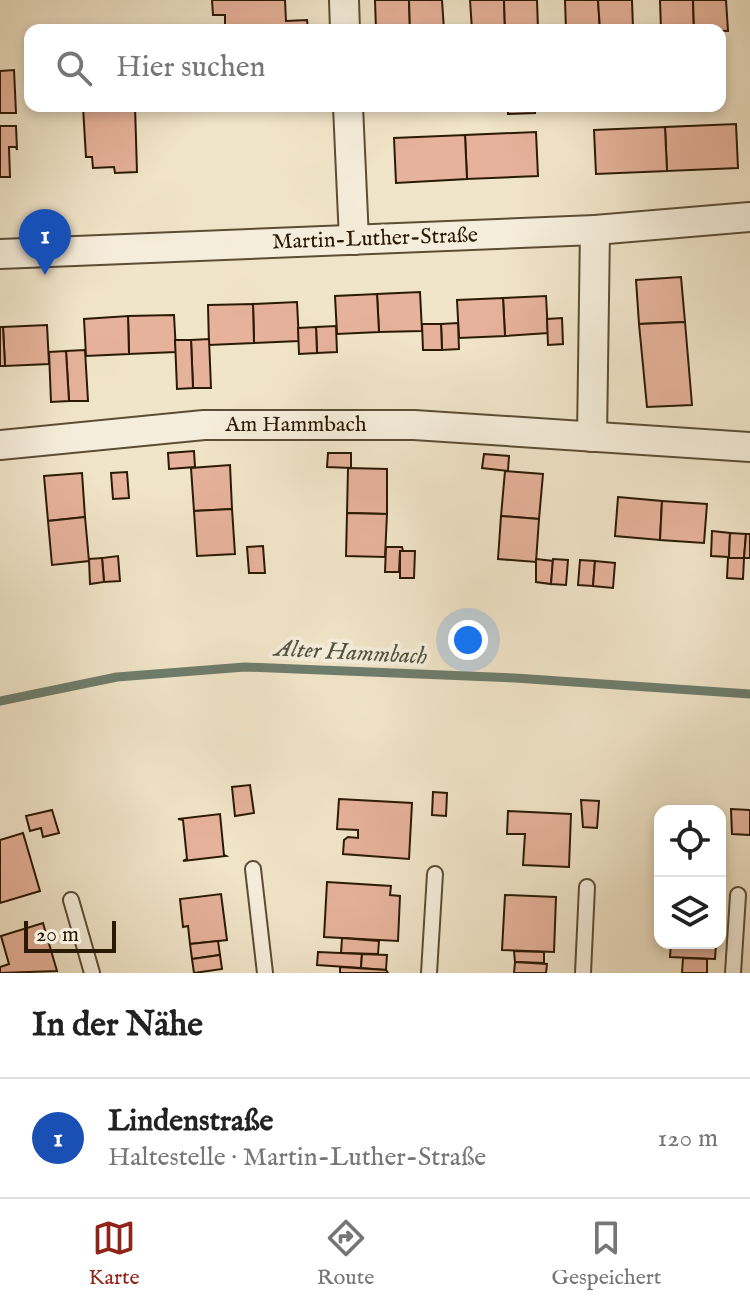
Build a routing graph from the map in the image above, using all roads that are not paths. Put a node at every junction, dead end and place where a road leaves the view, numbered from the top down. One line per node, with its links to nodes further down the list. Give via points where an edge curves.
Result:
1 (344, 0): 2 (street)
2 (345, 24)
3 (348, 112): 6 (street)
4 (750, 217): 5 (street, Martin-Luther-Straße)
5 (595, 230): 6 (street, Martin-Luther-Straße); 8 (street)
6 (354, 240): 7 (street, Martin-Luther-Straße)
7 (0, 254)
8 (592, 437): 9 (street, Am Hammbach, via 414,425 204,425); 10 (street, Am Hammbach)
9 (0, 445)
10 (750, 447)
11 (253, 869): 17 (lane)
12 (435, 874): 18 (lane)
13 (587, 887): 19 (lane)
14 (738, 895): 20 (lane)
15 (71, 900): 16 (lane)
16 (92, 973)
17 (265, 973)
18 (429, 973)
19 (583, 973)
20 (733, 973)

